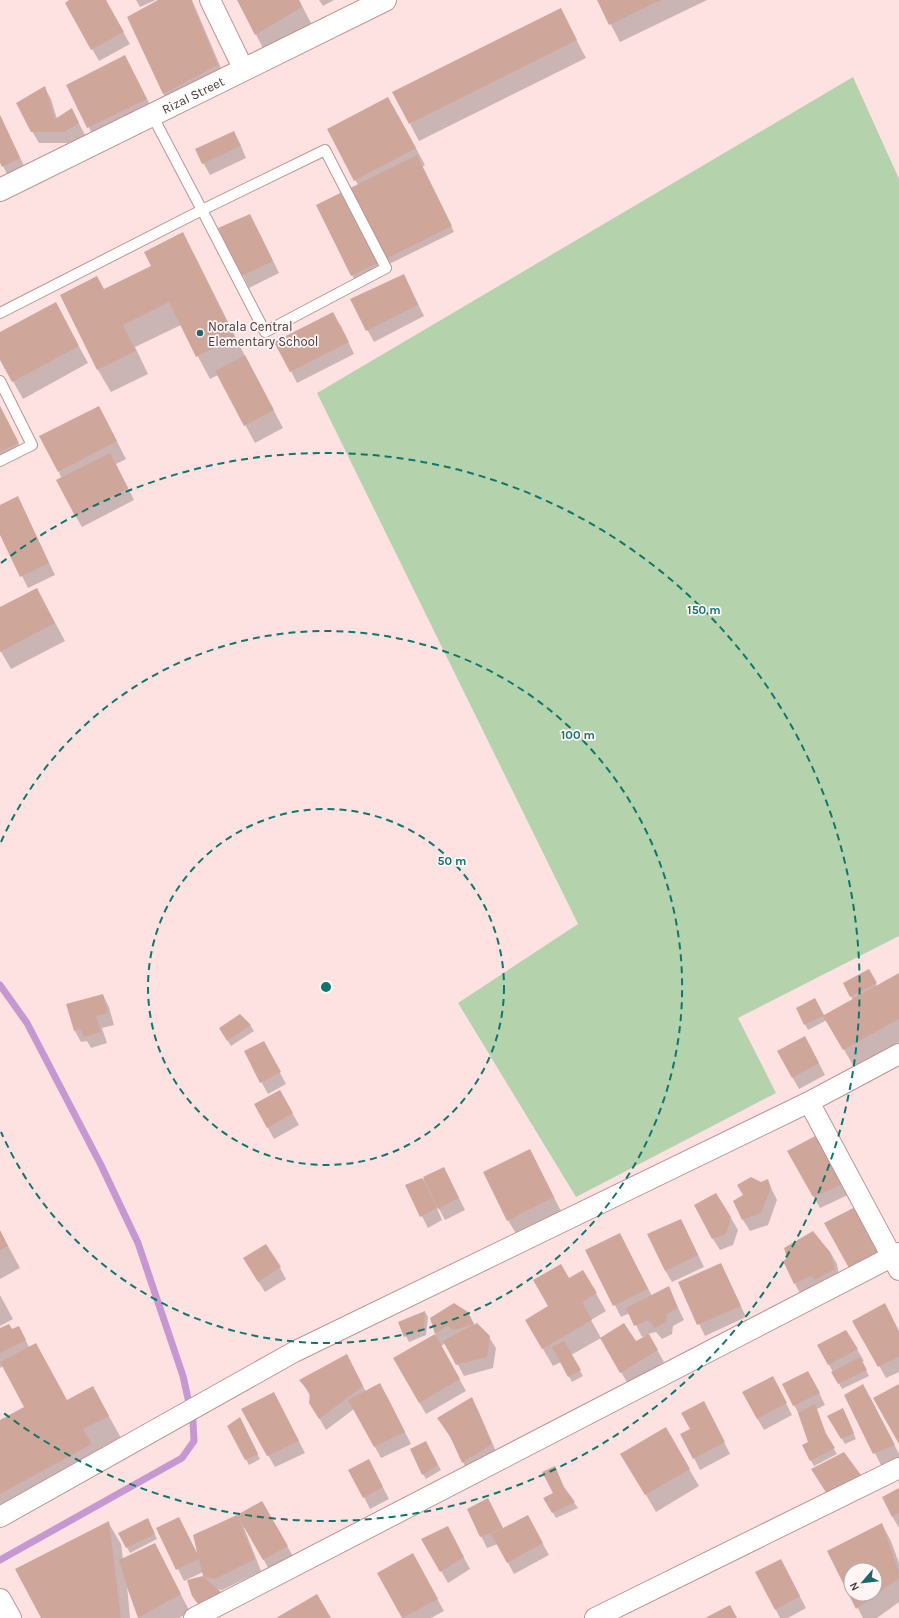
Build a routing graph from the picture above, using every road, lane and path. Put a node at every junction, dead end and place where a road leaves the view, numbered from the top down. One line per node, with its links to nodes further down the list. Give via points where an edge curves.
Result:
1 (210, 0): 3 (street)
2 (385, 0): 3 (main road, Rizal Street)
3 (244, 70): 4 (main road, Rizal Street)
4 (152, 115): 5 (main road, Rizal Street); 6 (lane)
5 (0, 190)
6 (202, 210): 6 (lane, via 325,150 386,268 265,332); 7 (lane)
7 (0, 313)
8 (0, 381): 9 (lane, via 32,445)
9 (0, 461)
10 (899, 1054): 11 (street)
11 (809, 1102): 12 (street); 14 (street, via 294,1352)
12 (897, 1260): 17 (street)
13 (899, 1468): 18 (street)
14 (0, 1517)
15 (0, 1600): 16 (main road)
16 (10, 1618)
17 (194, 1618)
18 (595, 1618)

